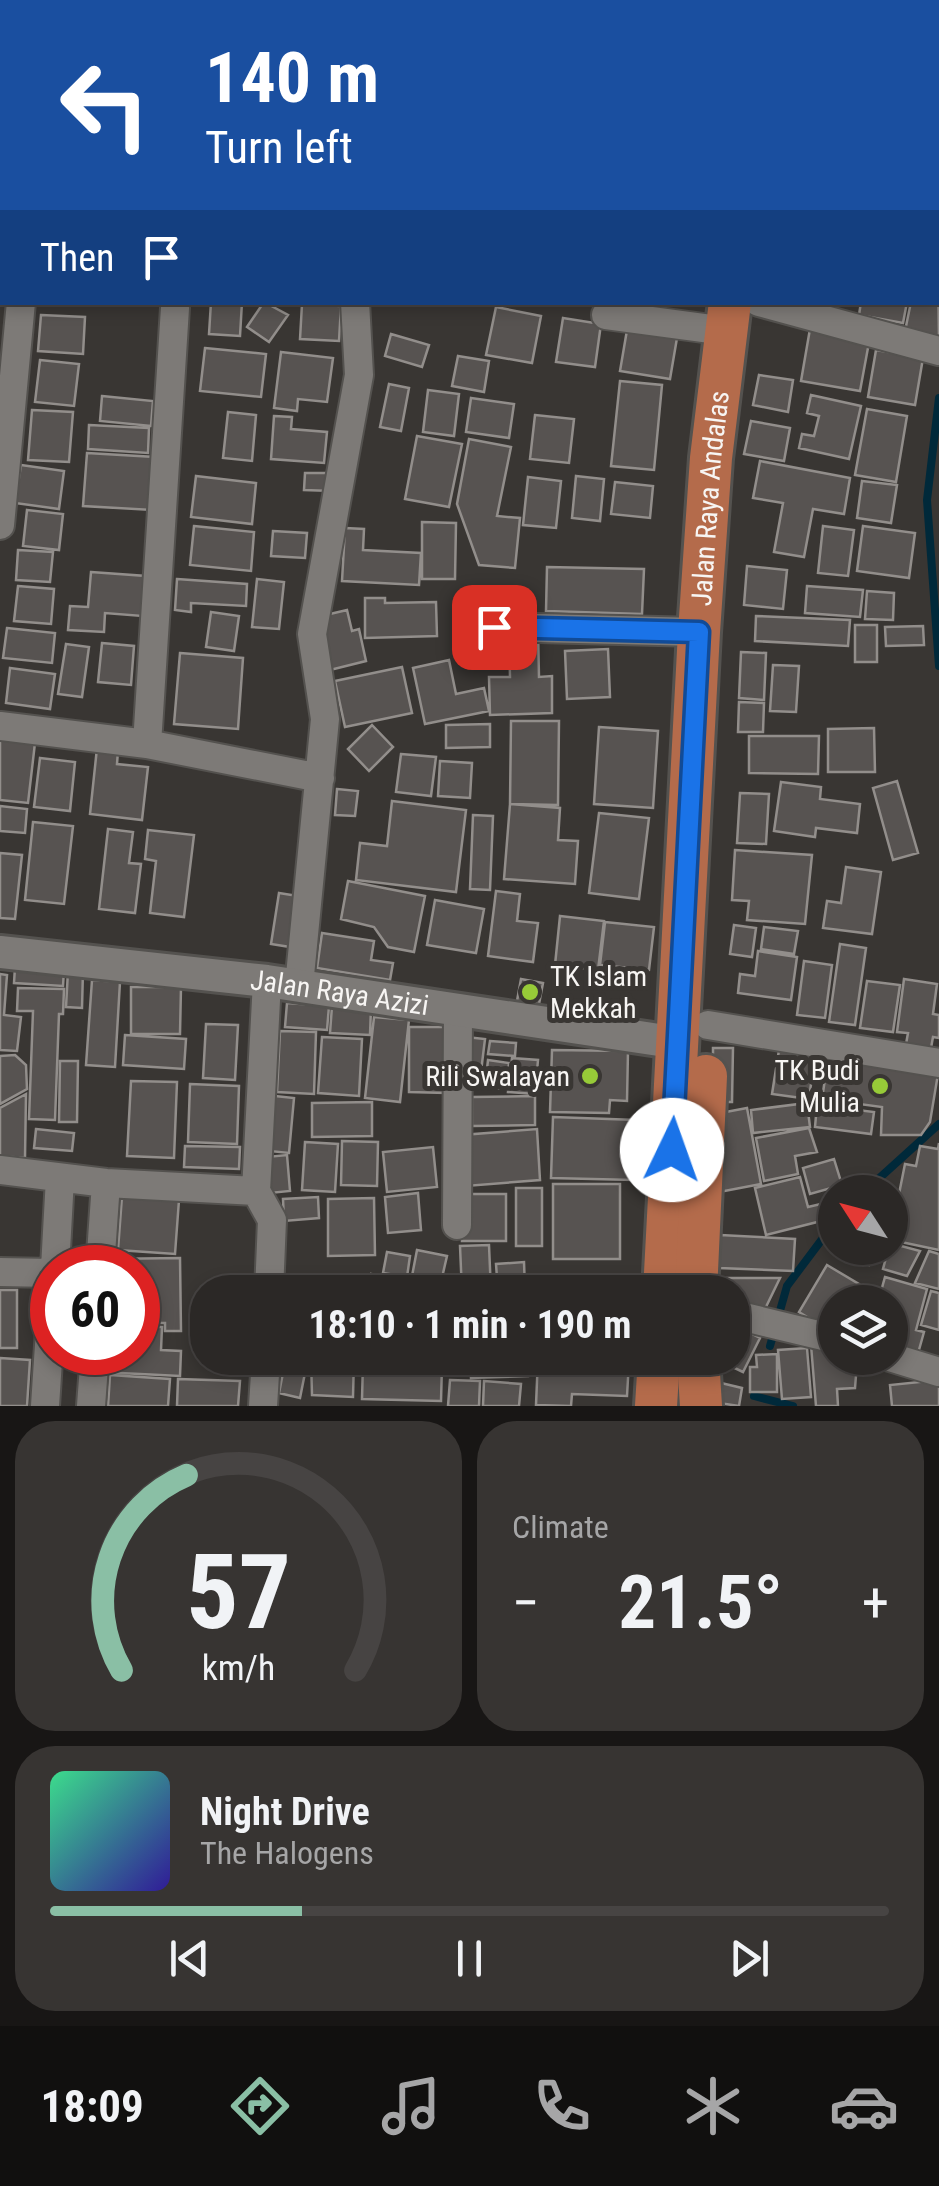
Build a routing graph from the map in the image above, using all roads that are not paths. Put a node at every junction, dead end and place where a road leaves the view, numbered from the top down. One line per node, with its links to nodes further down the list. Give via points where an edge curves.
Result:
1 (21, 305): 7 (street)
2 (355, 305): 12 (street, via 359,374 312,634 326,719)
3 (175, 308): 11 (street)
4 (743, 310): 5 (street); 6 (street); 9 (main road, Jalan Raya Andalas, via 711,458); 13 (main road, Jalan Raya Andalas, via 737,465)
5 (606, 315)
6 (938, 351)
7 (0, 525)
8 (494, 627): 9 (street)
9 (699, 632): 13 (main road, Jalan Raya Andalas)
10 (0, 726): 11 (street)
11 (147, 744): 12 (street)
12 (320, 778): 15 (street)
13 (706, 800): 17 (main road, Jalan Raya Andalas)
14 (0, 952): 15 (street, Jalan Raya Azizi)
15 (283, 984): 16 (street, Jalan Raya Azizi); 22 (street)
16 (458, 1011): 17 (street, Jalan Raya Azizi); 23 (street)
17 (694, 1034): 18 (street); 29 (main road, Jalan Raya Andalas); 30 (main road, Jalan Raya Andalas)
18 (939, 1063)
19 (0, 1170): 20 (street)
20 (60, 1178): 21 (street); 24 (street)
21 (106, 1183): 22 (street); 25 (street)
22 (256, 1191): 28 (street, via 272,1220)
23 (457, 1225)
24 (56, 1245)
25 (102, 1245)
26 (30, 1271): 27 (street)
27 (0, 1272)
28 (270, 1275)
29 (666, 1275)
30 (696, 1275)
31 (758, 1319): 32 (street)
32 (818, 1335)
33 (908, 1362): 34 (street)
34 (939, 1372)
35 (48, 1375): 40 (street)
36 (93, 1375): 41 (street)
37 (265, 1375): 42 (street)
38 (658, 1375): 43 (main road)
39 (699, 1375): 44 (main road)
40 (46, 1406)
41 (91, 1406)
42 (264, 1406)
43 (656, 1406)
44 (701, 1406)

